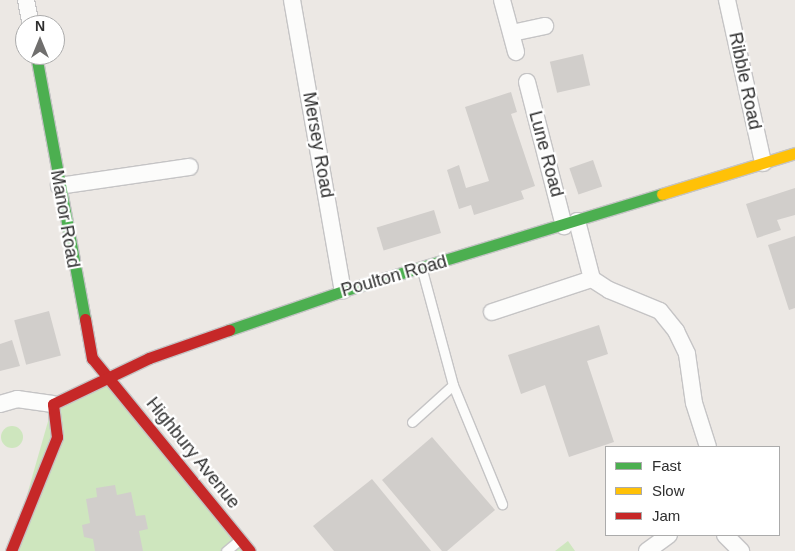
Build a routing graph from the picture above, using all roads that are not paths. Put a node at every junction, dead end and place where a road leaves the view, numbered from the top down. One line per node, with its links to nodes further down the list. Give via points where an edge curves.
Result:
1 (26, 0): 5 (street)
2 (292, 0): 18 (street, Mersey Road)
3 (502, 0): 7 (street)
4 (727, 0): 12 (street, Ribble Road)
5 (29, 15)
6 (545, 26): 7 (street)
7 (512, 33): 8 (street)
8 (516, 52)
9 (38, 65): 14 (main road, Manor Road)
10 (527, 82): 15 (street, Lune Road)
11 (795, 153): 12 (main road, Poulton Road)
12 (763, 163): 15 (main road, Poulton Road)
13 (190, 167): 14 (street)
14 (59, 186): 20 (main road, Manor Road, via 92,358)
15 (571, 224): 16 (main road, Poulton Road); 17 (street, Lune Road)
16 (422, 268): 18 (main road, Poulton Road); 21 (lane)
17 (592, 279): 19 (street); 25 (street, via 609,290 660,311 676,331 687,354 694,403)
18 (343, 291): 20 (main road, Poulton Road, via 149,358)
19 (492, 312)
20 (106, 379): 23 (main road, Poulton Road); 29 (main road, Highbury Avenue, via 127,399)
21 (453, 385): 24 (lane); 26 (lane)
22 (0, 404): 23 (street, via 17,399)
23 (54, 404): 30 (main road, via 57,437)
24 (412, 422)
25 (708, 446)
26 (502, 504)
27 (668, 536): 33 (street)
28 (726, 536): 34 (street)
29 (240, 539): 31 (lane); 32 (main road, Highbury Avenue)
30 (11, 551)
31 (226, 551)
32 (250, 551)
33 (647, 551)
34 (741, 551)

